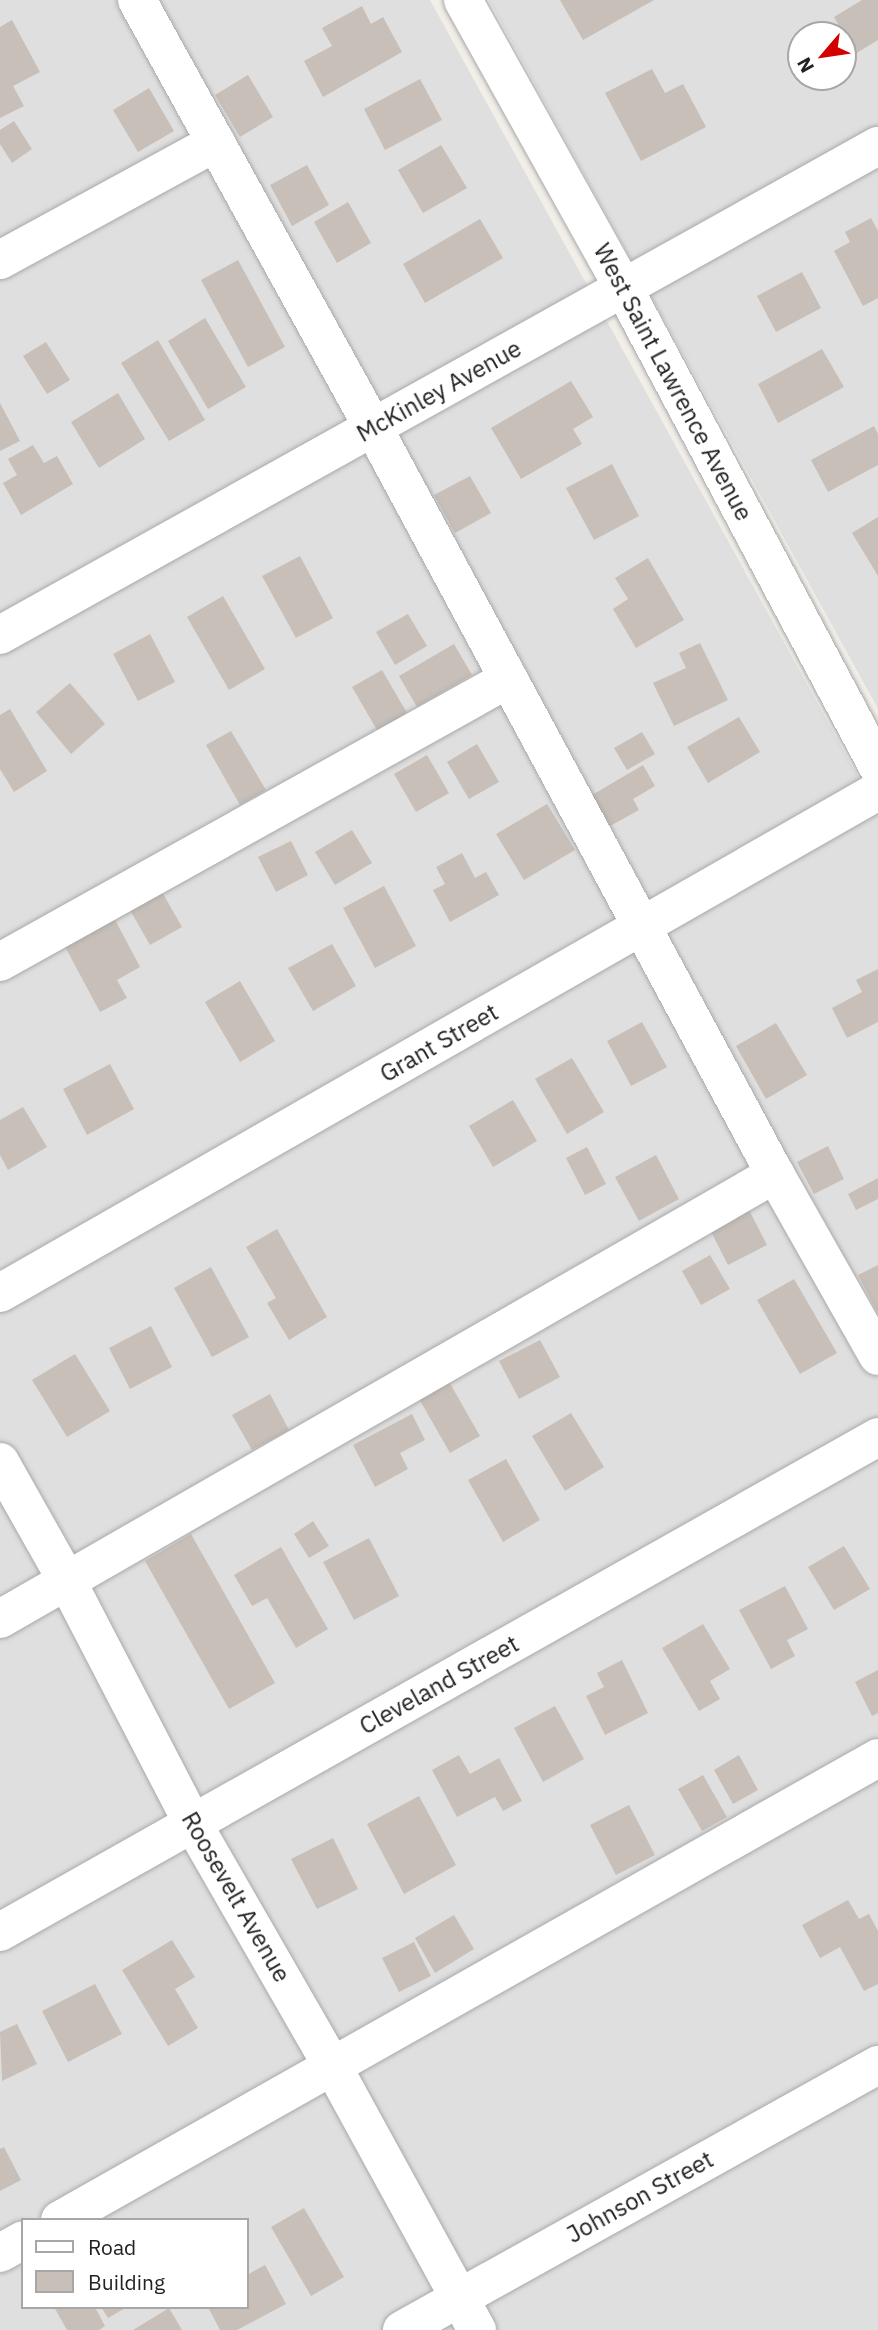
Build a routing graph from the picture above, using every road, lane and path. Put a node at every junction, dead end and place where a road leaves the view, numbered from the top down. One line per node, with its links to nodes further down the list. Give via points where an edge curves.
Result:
1 (137, 0): 3 (street)
2 (463, 0): 6 (street, West Saint Lawrence Avenue)
3 (216, 142): 5 (street); 7 (street)
4 (878, 146): 6 (street, McKinley Avenue)
5 (0, 260)
6 (623, 287): 7 (street, McKinley Avenue); 10 (street, West Saint Lawrence Avenue)
7 (374, 429): 8 (street, McKinley Avenue); 9 (street)
8 (0, 635)
9 (508, 679): 12 (street); 13 (street)
10 (878, 768)
11 (878, 791): 12 (street, Grant Street)
12 (642, 928): 14 (street); 15 (street, Grant Street)
13 (0, 962)
14 (775, 1174): 16 (street); 19 (street)
15 (0, 1293)
16 (878, 1356)
17 (878, 1437): 22 (street, Cleveland Street)
18 (0, 1462): 19 (street, Roosevelt Avenue)
19 (67, 1581): 20 (street); 22 (street, Roosevelt Avenue)
20 (0, 1619)
21 (878, 1758): 25 (street)
22 (193, 1824): 23 (street, Cleveland Street); 25 (street, Roosevelt Avenue)
23 (0, 1932)
24 (878, 2065): 29 (street, Johnson Street)
25 (333, 2067): 26 (street); 29 (street, Roosevelt Avenue)
26 (64, 2218)
27 (21, 2241): 28 (street)
28 (0, 2253)
29 (459, 2297): 30 (street, Johnson Street); 31 (street, Roosevelt Avenue)
30 (402, 2330)
31 (477, 2330)

